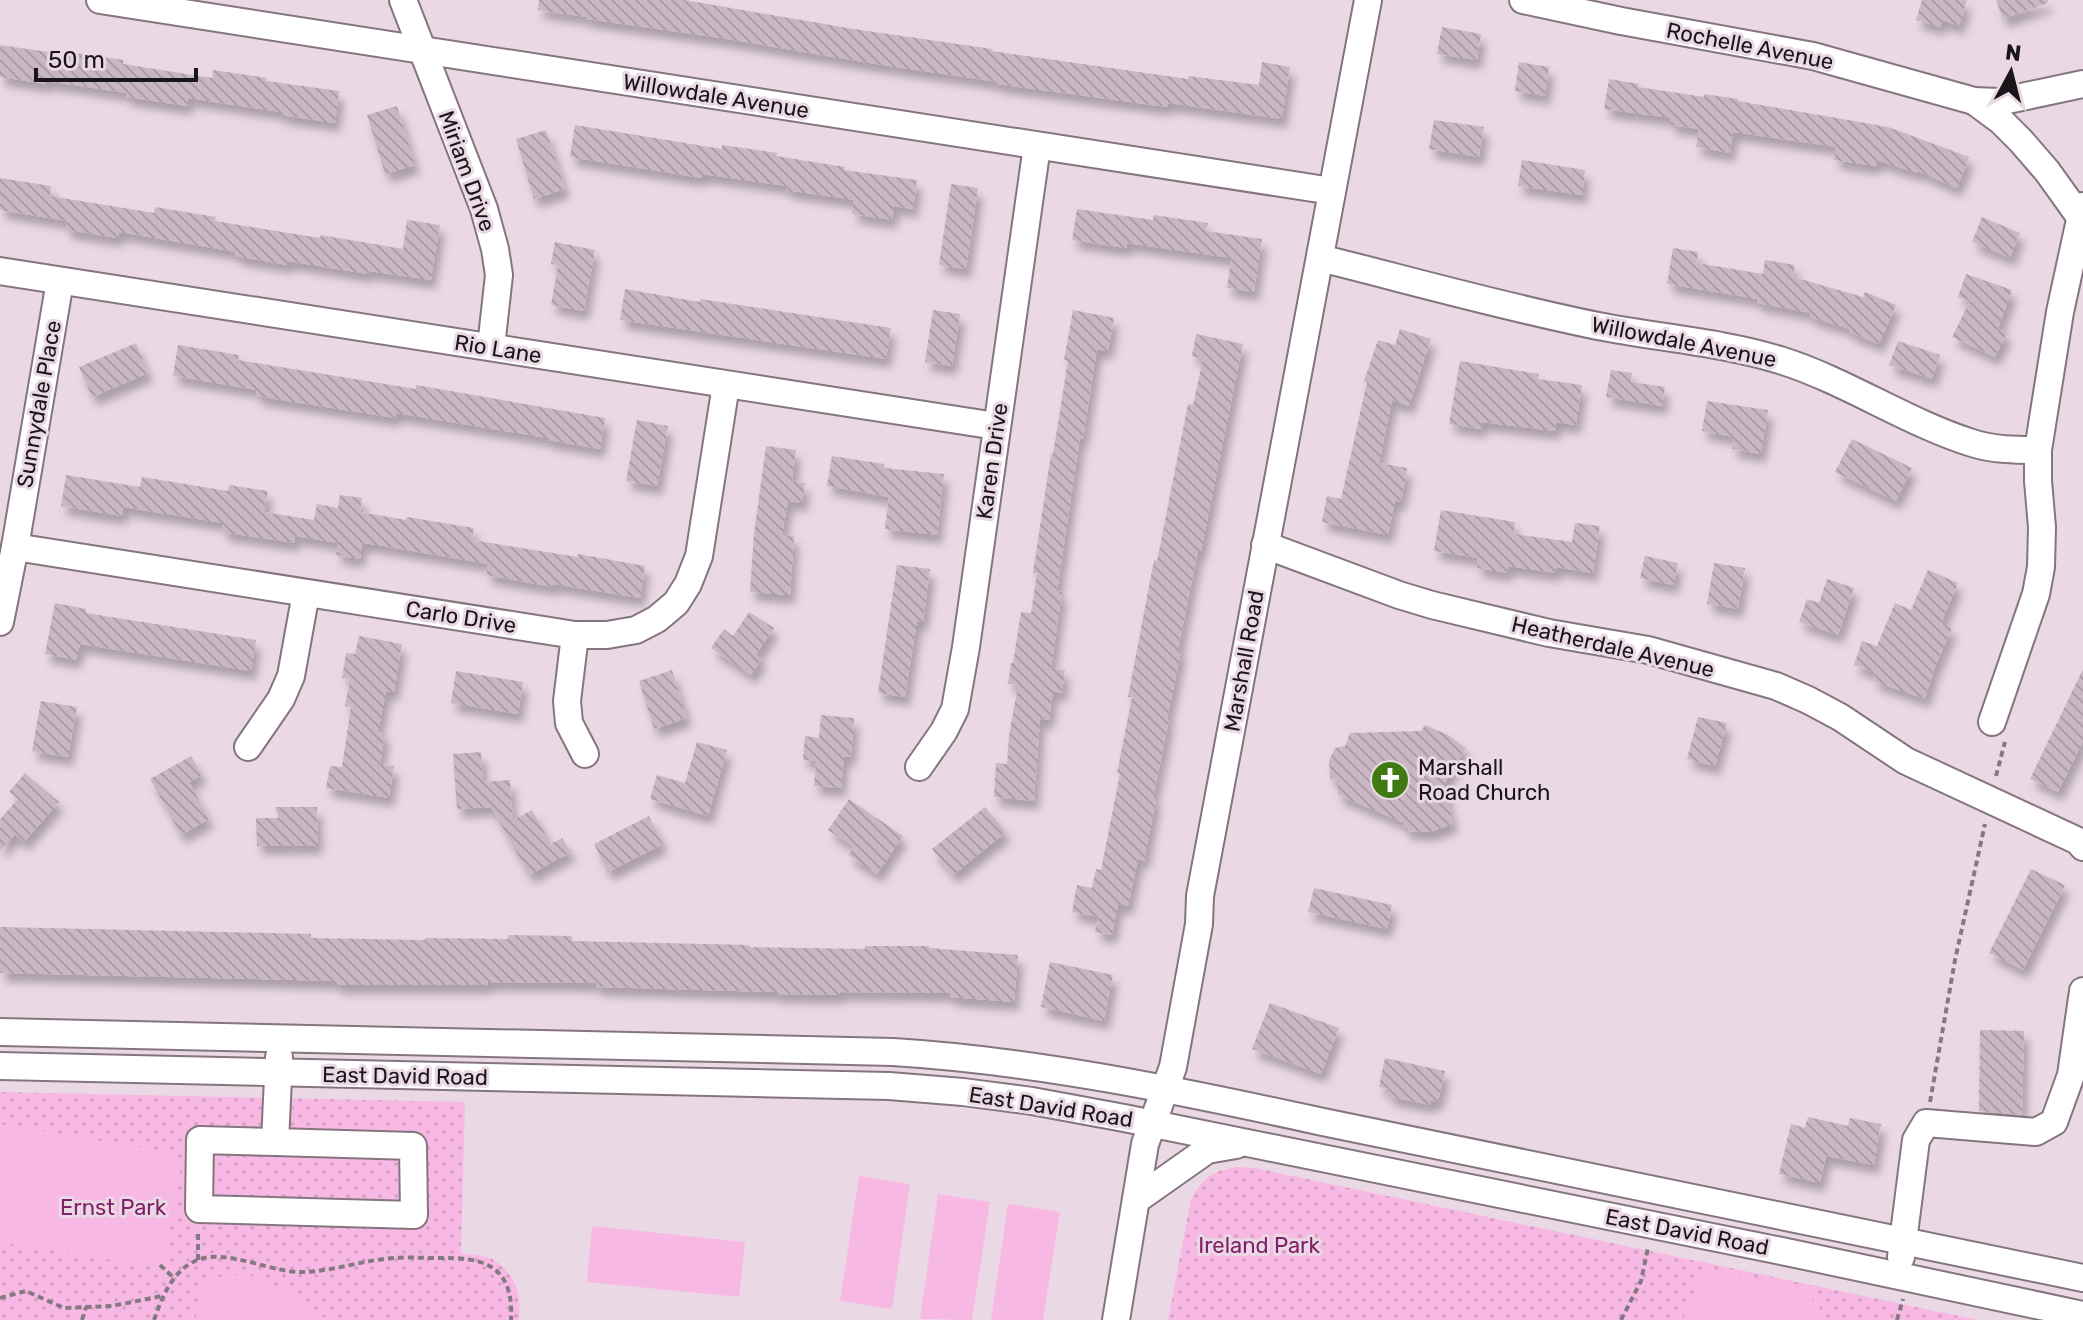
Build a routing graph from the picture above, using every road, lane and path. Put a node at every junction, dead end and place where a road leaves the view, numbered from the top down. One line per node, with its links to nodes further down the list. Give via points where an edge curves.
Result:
1 (100, 0): 5 (street, Willowdale Avenue)
2 (403, 0): 5 (street, Miriam Drive)
3 (1368, 0): 9 (street, Marshall Road)
4 (1523, 0): 7 (street, Rochelle Avenue, via 1813,56)
5 (422, 49): 8 (street, Willowdale Avenue); 14 (street, Miriam Drive, via 495,249 499,275)
6 (2083, 84): 7 (street, Rochelle Avenue, via 1998,102)
7 (1974, 101): 10 (street, Rochelle Avenue, via 2021,141)
8 (1037, 146): 9 (street, Willowdale Avenue); 16 (street, Karen Drive)
9 (1332, 191): 11 (street, Marshall Road)
10 (2082, 212): 17 (street)
11 (1320, 258): 17 (street, Willowdale Avenue, via 1598,326 1744,351 1826,377 1973,443); 18 (street, Marshall Road)
12 (0, 271): 13 (street, Rio Lane)
13 (60, 281): 14 (street, Rio Lane); 19 (street, Sunnydale Place)
14 (491, 347): 15 (street, Rio Lane)
15 (726, 385): 16 (street, Rio Lane); 22 (street, Carlo Drive, via 699,556 688,584 676,603 636,630)
16 (996, 426): 26 (street, Karen Drive, via 955,709)
17 (2038, 450): 23 (street, via 2041,567)
18 (1265, 545): 27 (street, Heatherdale Avenue, via 1432,605 1648,650 1776,686 1840,717 1906,761); 34 (street, Marshall Road)
19 (15, 547): 20 (street, Carlo Drive); 21 (street, Sunnydale Place)
20 (306, 593): 22 (street, Carlo Drive); 24 (street, via 291,676)
21 (0, 622)
22 (575, 635): 25 (street, via 567,701 569,723)
23 (1992, 722): 27 (path, via 2006,735)
24 (248, 747)
25 (585, 754)
26 (919, 767)
27 (1990, 801): 28 (street, Heatherdale Avenue); 35 (path)
28 (2083, 847)
29 (2083, 991): 35 (street, via 2071,1075 2054,1122 2036,1132)
30 (0, 1032): 31 (street, East David Road)
31 (280, 1038): 33 (street); 34 (street, East David Road, via 950,1055)
32 (0, 1066): 33 (street, East David Road)
33 (278, 1074): 36 (street, East David Road, via 889,1086 1032,1101); 37 (street)
34 (1165, 1089): 36 (street, Marshall Road); 40 (street, East David Road)
35 (1926, 1123): 40 (street, via 1916,1140)
36 (1152, 1124): 38 (street, East David Road); 39 (street, Marshall Road)
37 (275, 1142): 37 (street, via 413,1146 414,1215 199,1209 200,1140)
38 (1248, 1143): 39 (street, via 1207,1150); 45 (street, East David Road, via 1791,1253)
39 (1136, 1200): 53 (street, Marshall Road)
40 (1905, 1240): 43 (street, East David Road); 45 (street)
41 (1648, 1245): 54 (path, via 1641,1281)
42 (160, 1265): 44 (path)
43 (2083, 1278)
44 (175, 1279): 46 (path); 52 (path, via 190,1264 211,1257 300,1272 392,1258 459,1257 481,1262 502,1276 512,1302)
45 (1900, 1286): 49 (street, East David Road); 55 (path)
46 (162, 1296): 48 (path); 51 (path)
47 (0, 1298): 48 (path, via 26,1291 64,1308)
48 (86, 1307): 50 (path)
49 (2083, 1315)
50 (82, 1320)
51 (154, 1320)
52 (511, 1320)
53 (1116, 1320)
54 (1621, 1320)
55 (1897, 1320)

